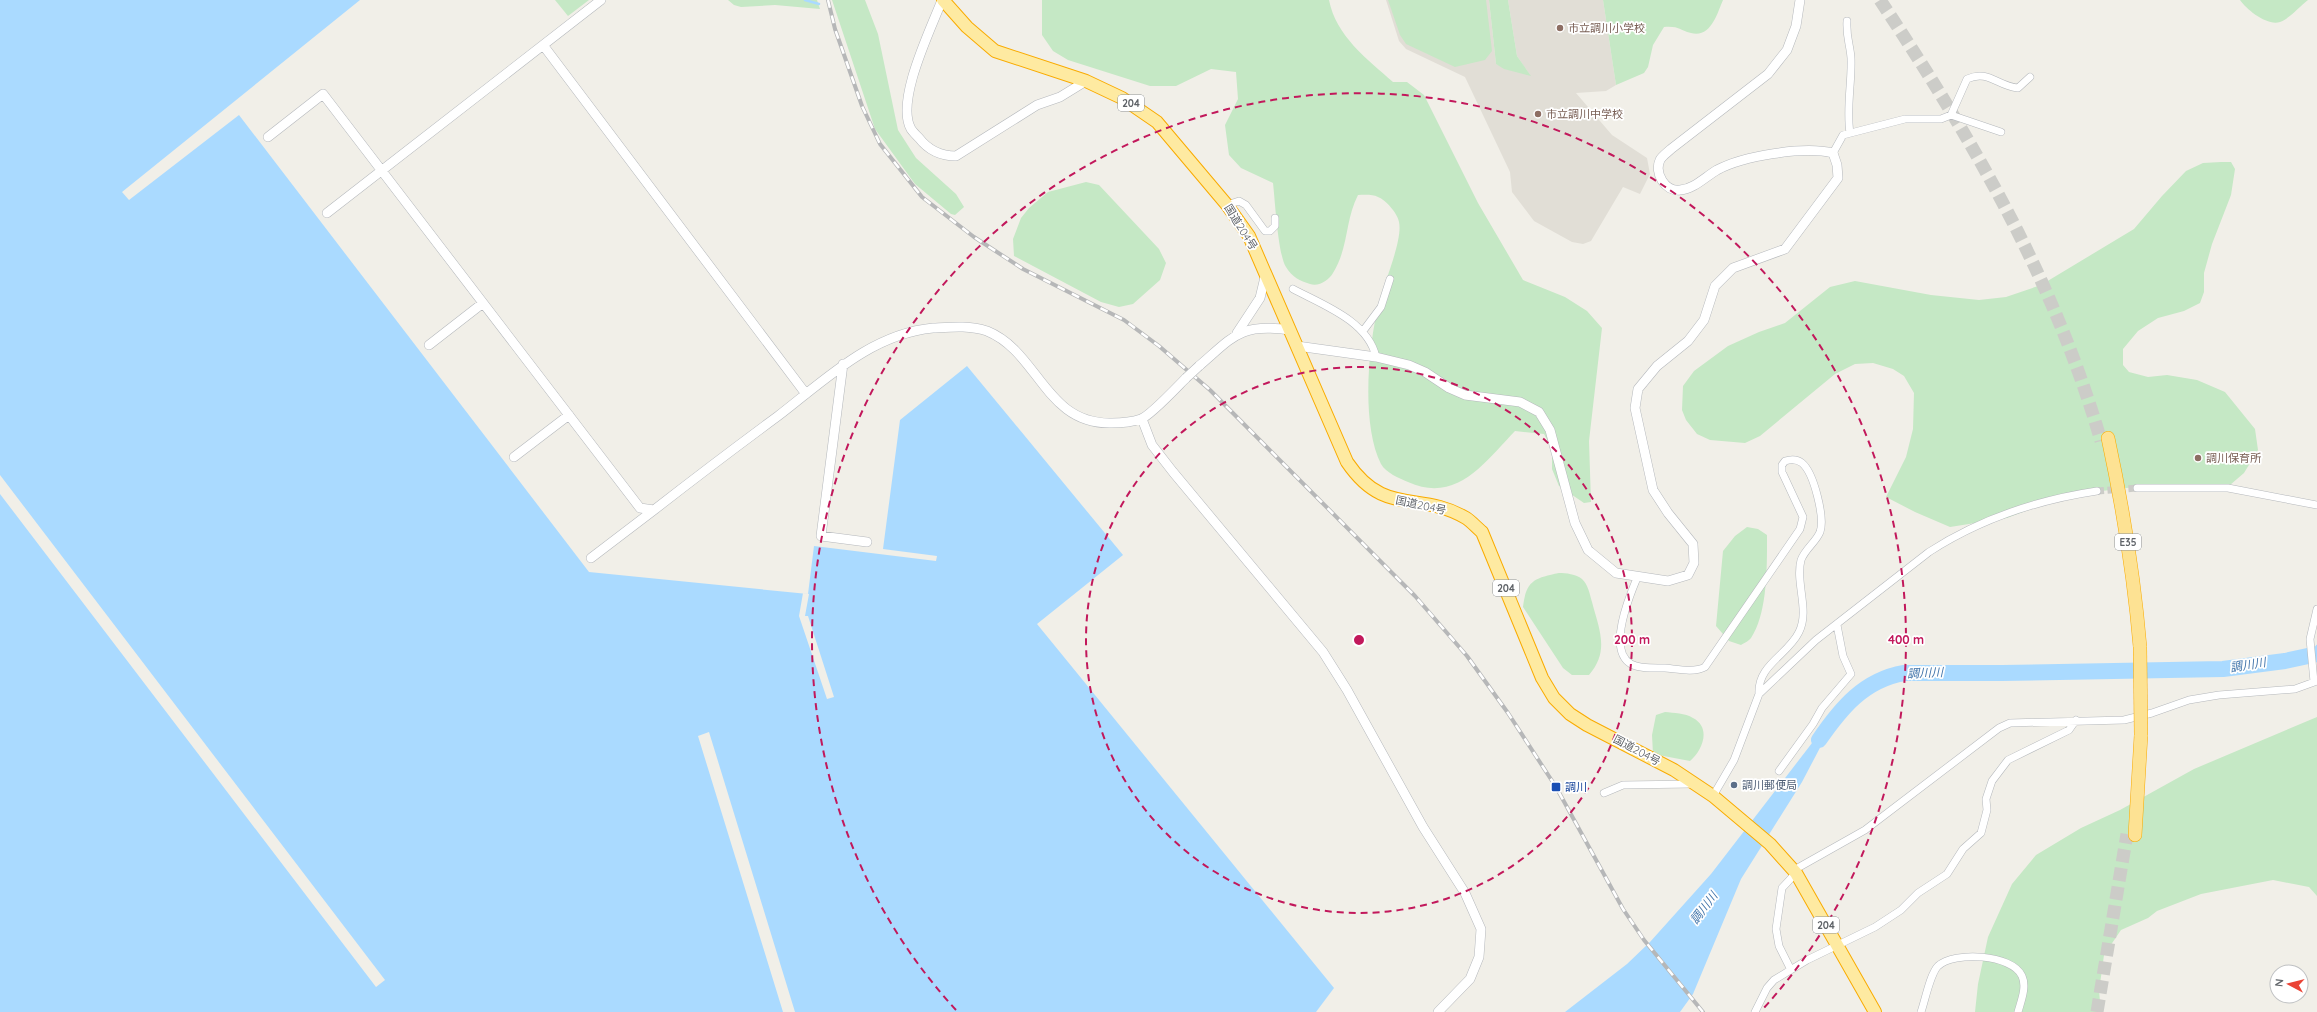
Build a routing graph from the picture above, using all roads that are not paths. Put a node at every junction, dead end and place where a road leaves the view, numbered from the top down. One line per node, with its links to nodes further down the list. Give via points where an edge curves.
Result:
1 (601, 0): 5 (street)
2 (942, 0): 7 (highway, 国道204号 / 204, via 967,27 995,51); 7 (street, via 910,82 907,105 910,128 924,144 942,156 956,156 1037,105 1060,97)
3 (1800, 0): 12 (street, via 1796,26 1787,50 1768,74 1671,149 1660,160 1659,174 1662,182 1671,189 1680,190 1748,158 1772,154 1824,151)
4 (1847, 21): 10 (street, via 1846,36 1851,57 1847,114)
5 (543, 45): 13 (street); 28 (street)
6 (2030, 77): 8 (street, via 2018,88 1983,75 1967,79)
7 (1086, 81): 14 (highway, 国道204号 / 204, via 1122,98 1157,122)
8 (1950, 116): 9 (street); 10 (street, via 1941,119 1905,119)
9 (2001, 132)
10 (1850, 133): 12 (street, via 1843,135)
11 (268, 137): 13 (street, via 323,94)
12 (1833, 153): 39 (street, via 1838,178 1785,249 1733,268 1715,286 1704,320 1688,341 1657,366 1638,389 1635,408 1653,490 1693,544 1694,563 1688,576 1668,581)
13 (381, 171): 15 (street); 20 (street)
14 (1227, 204): 16 (street, via 1240,201 1246,205 1265,231 1270,231 1275,226); 17 (highway, 国道204号 / 204, via 1249,236)
15 (327, 213)
16 (1275, 218)
17 (1266, 272): 21 (highway, 国道204号 / 204); 23 (street, via 1260,298)
18 (1390, 279): 22 (street, via 1381,307)
19 (1293, 289): 22 (street)
20 (483, 303): 24 (street); 29 (street)
21 (1290, 330): 23 (street, via 1257,328); 25 (highway, 国道204号 / 204)
22 (1363, 331): 26 (street, via 1374,348)
23 (1237, 333): 30 (street, bridge)
24 (428, 345)
25 (1296, 346): 26 (street); 46 (highway, 国道204号 / 204, via 1347,462 1358,478 1392,500 1447,509 1466,518 1482,532 1542,678 1554,698 1570,714 1587,725 1632,746)
26 (1376, 357): 39 (street, via 1414,367 1465,395 1520,402 1539,412 1550,430 1575,523 1588,550 1616,573)
27 (843, 364): 28 (street); 30 (street, via 898,336 931,328 968,326 1006,342 1065,409 1078,417 1099,423); 37 (street, via 820,536)
28 (806, 394): 36 (street)
29 (569, 415): 32 (street); 36 (street, via 640,508)
30 (1142, 419): 53 (street, via 1156,451 1323,652 1347,690 1423,828 1465,893 1481,929 1479,957 1470,979)
31 (2104, 440): 49 (highway, E35, bridge, via 2123,509 2135,590 2138,735)
32 (514, 456)
33 (2137, 488): 35 (street, via 2228,488)
34 (2097, 491): 41 (street, via 2022,508 1947,540 1928,552)
35 (2317, 505)
36 (654, 510): 38 (street)
37 (867, 542)
38 (591, 558)
39 (1637, 578): 43 (street, via 1622,624 1621,649 1625,658 1632,665 1644,667 1695,670 1704,667 1800,529 1803,517 1782,472 1782,465 1792,459 1802,462 1810,473 1817,497 1822,522 1820,533 1802,560 1800,576 1803,623 1799,633 1761,676)
40 (2317, 609): 42 (street, via 2310,642 2312,672)
41 (1837, 625): 43 (street, via 1773,678); 45 (street, via 1843,656 1851,674 1822,708)
42 (2316, 681): 44 (street, via 2295,690 2219,694 2189,700 2124,720)
43 (1759, 694): 48 (street, via 1734,760)
44 (2076, 720): 50 (street, via 2017,722 1999,728 1865,830); 51 (street, via 2069,730 2008,760 1992,781 1986,799 1987,810 1981,833 1963,848 1947,874 1918,893 1901,910)
45 (1778, 771)
46 (1695, 784): 47 (street, via 1623,786); 48 (highway, 国道204号 / 204)
47 (1604, 793)
48 (1713, 796): 50 (highway, 国道204号 / 204, via 1770,844)
49 (2131, 835)
50 (1795, 871): 51 (highway, 国道204号 / 204); 52 (street, via 1782,888 1776,929 1779,946)
51 (1838, 946): 52 (street); 55 (highway, 国道204号 / 204)
52 (1791, 970): 54 (street, via 1774,980 1767,988)
53 (1438, 1012)
54 (1755, 1012)
55 (1875, 1012)
56 (1921, 1012): 57 (street, via 1937,967 1946,960 1973,956 2007,962 2015,967 2022,976 2024,986)
57 (2018, 1012)

